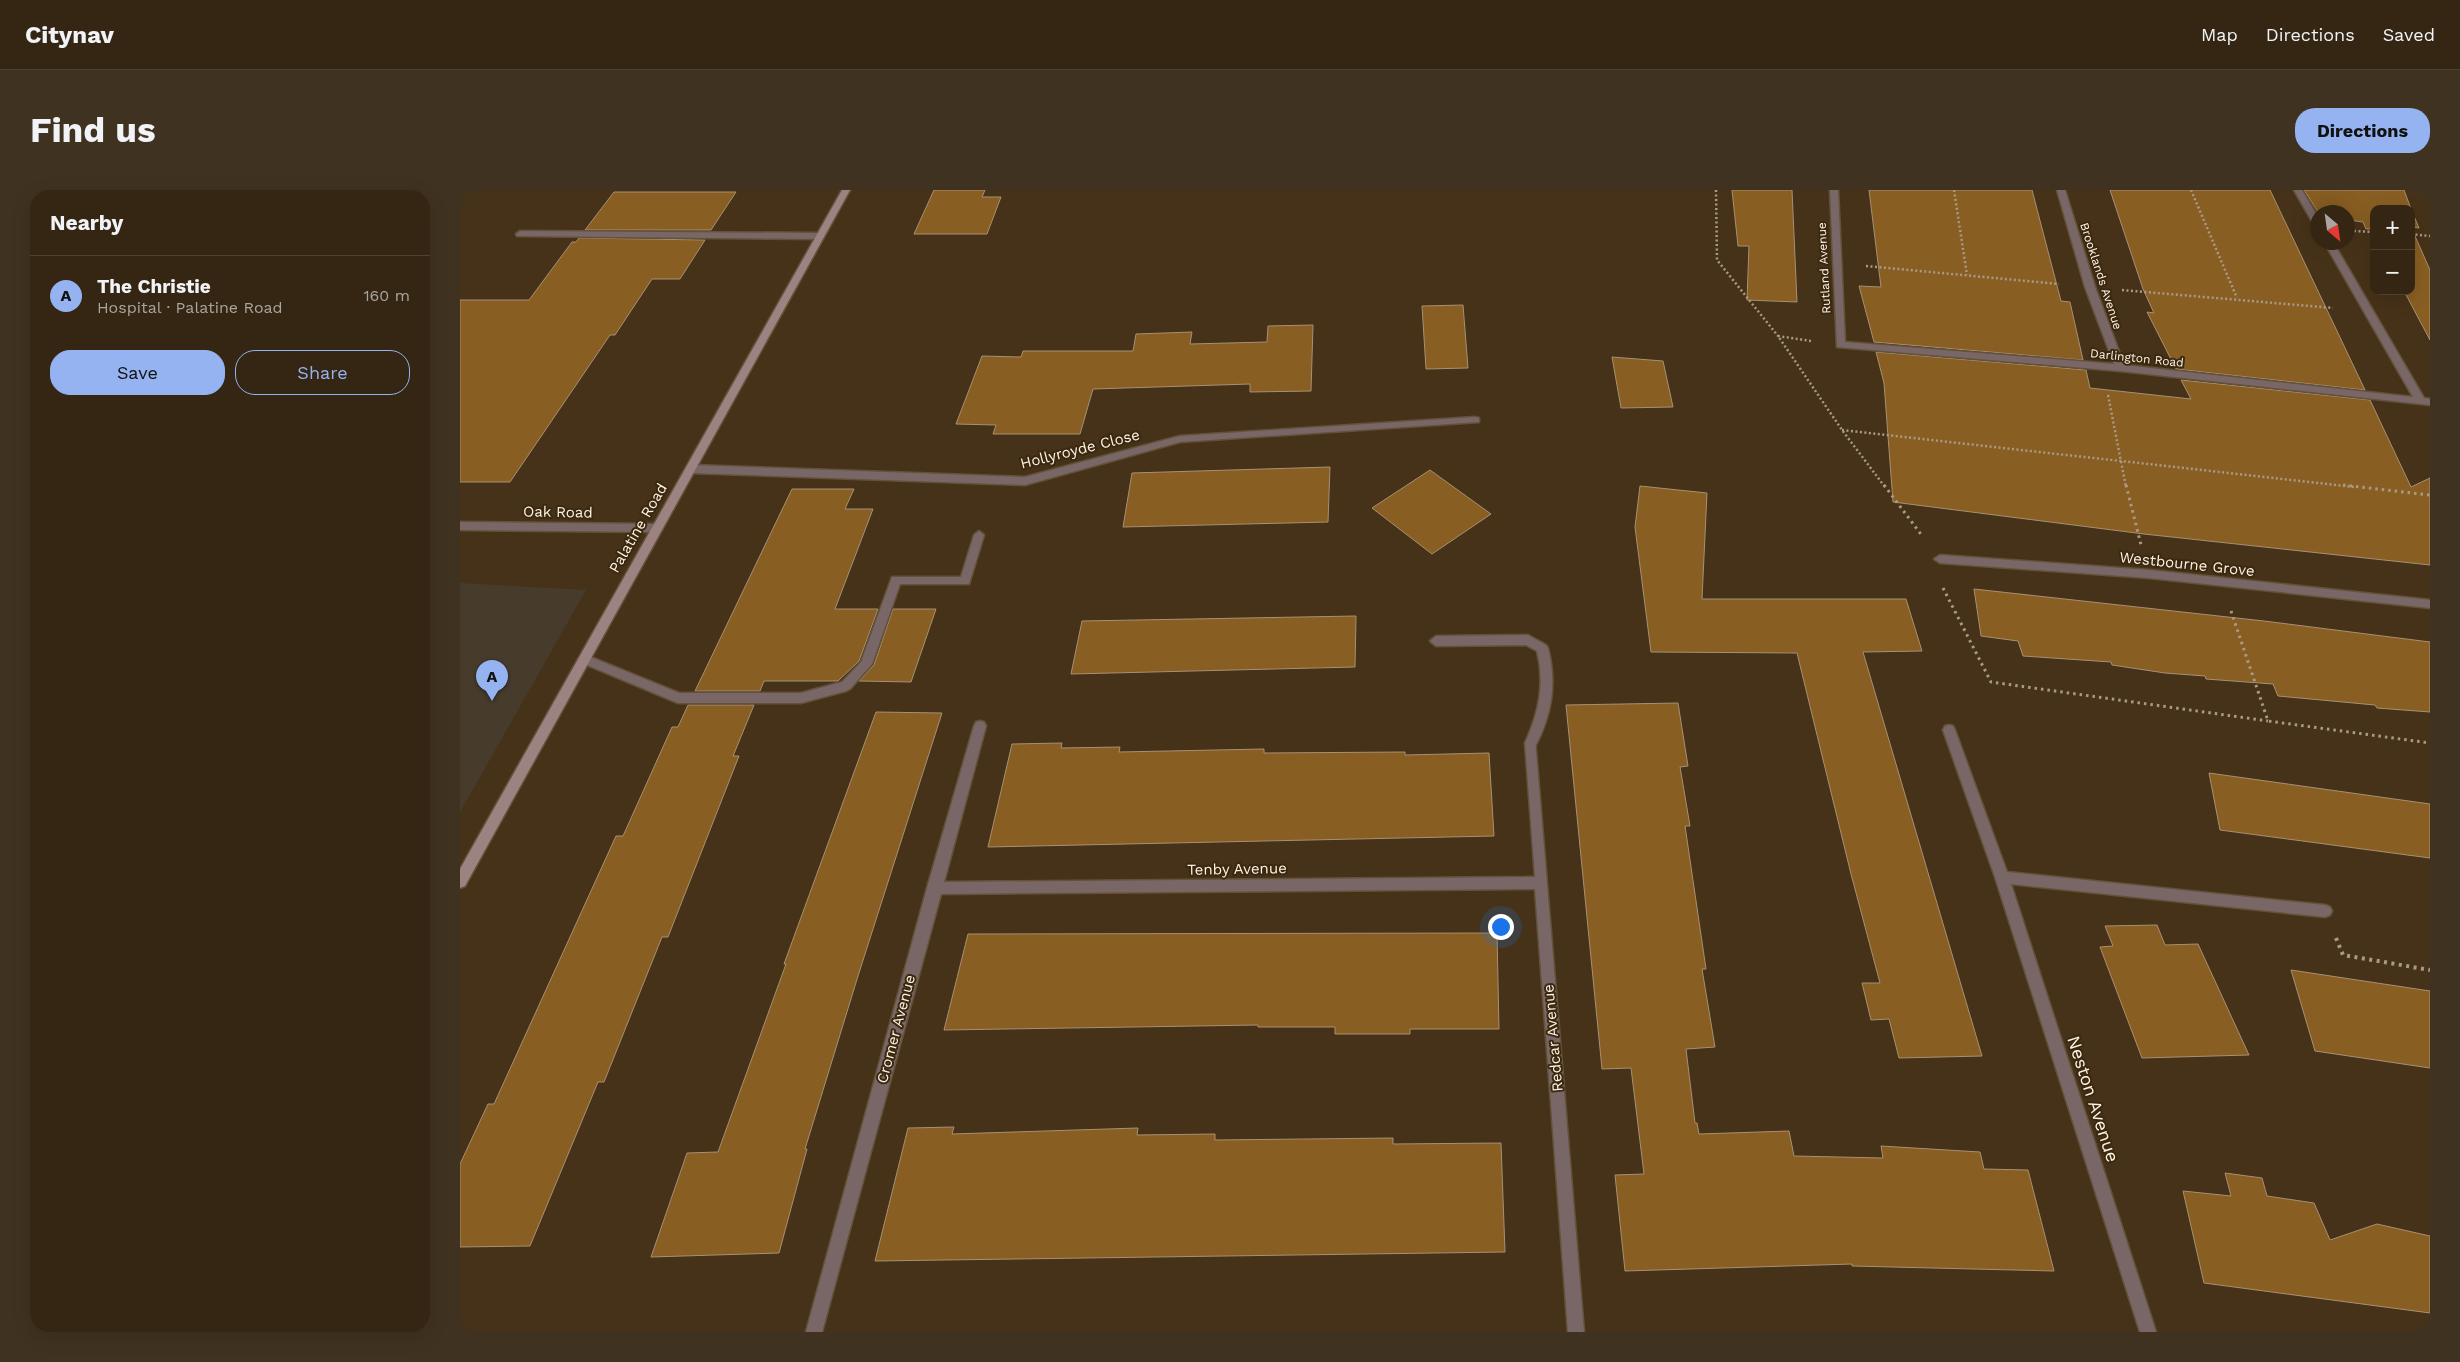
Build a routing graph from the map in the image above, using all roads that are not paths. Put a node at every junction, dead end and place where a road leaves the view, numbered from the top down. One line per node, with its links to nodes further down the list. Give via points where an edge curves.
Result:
1 (846, 190): 7 (main road, Palatine Road)
2 (1834, 190): 9 (street, Rutland Avenue)
3 (2060, 190): 10 (street, Brooklands Avenue, via 2090,287)
4 (2298, 190): 5 (street)
5 (2310, 211)
6 (520, 234): 7 (street)
7 (820, 236): 13 (main road, Palatine Road)
8 (2332, 250): 11 (street, via 2366,312)
9 (1840, 345): 10 (street, Darlington Road)
10 (2120, 368): 11 (street, Darlington Road)
11 (2425, 402)
12 (1475, 420): 13 (street, Hollyroyde Close, via 1180,439 1025,480)
13 (690, 469): 15 (main road, Palatine Road)
14 (460, 526): 15 (street, Oak Road)
15 (655, 528): 20 (main road, Palatine Road)
16 (980, 535): 20 (street, via 965,581 896,580 866,664 846,686 801,698 678,698)
17 (1940, 559): 18 (street, Westbourne Grove, via 2149,574)
18 (2430, 604)
19 (1436, 642): 25 (street, Redcar Avenue, via 1528,640 1542,648 1548,701 1531,744)
20 (584, 659): 24 (main road, Palatine Road)
21 (980, 726): 26 (street, Cromer Avenue)
22 (1950, 730): 23 (street, Neston Avenue)
23 (2002, 876): 27 (street); 30 (street, Neston Avenue)
24 (460, 882)
25 (1540, 883): 26 (street, Tenby Avenue); 29 (street, Redcar Avenue)
26 (934, 888): 28 (street, Cromer Avenue)
27 (2325, 911)
28 (814, 1332)
29 (1576, 1332)
30 (2148, 1332)

